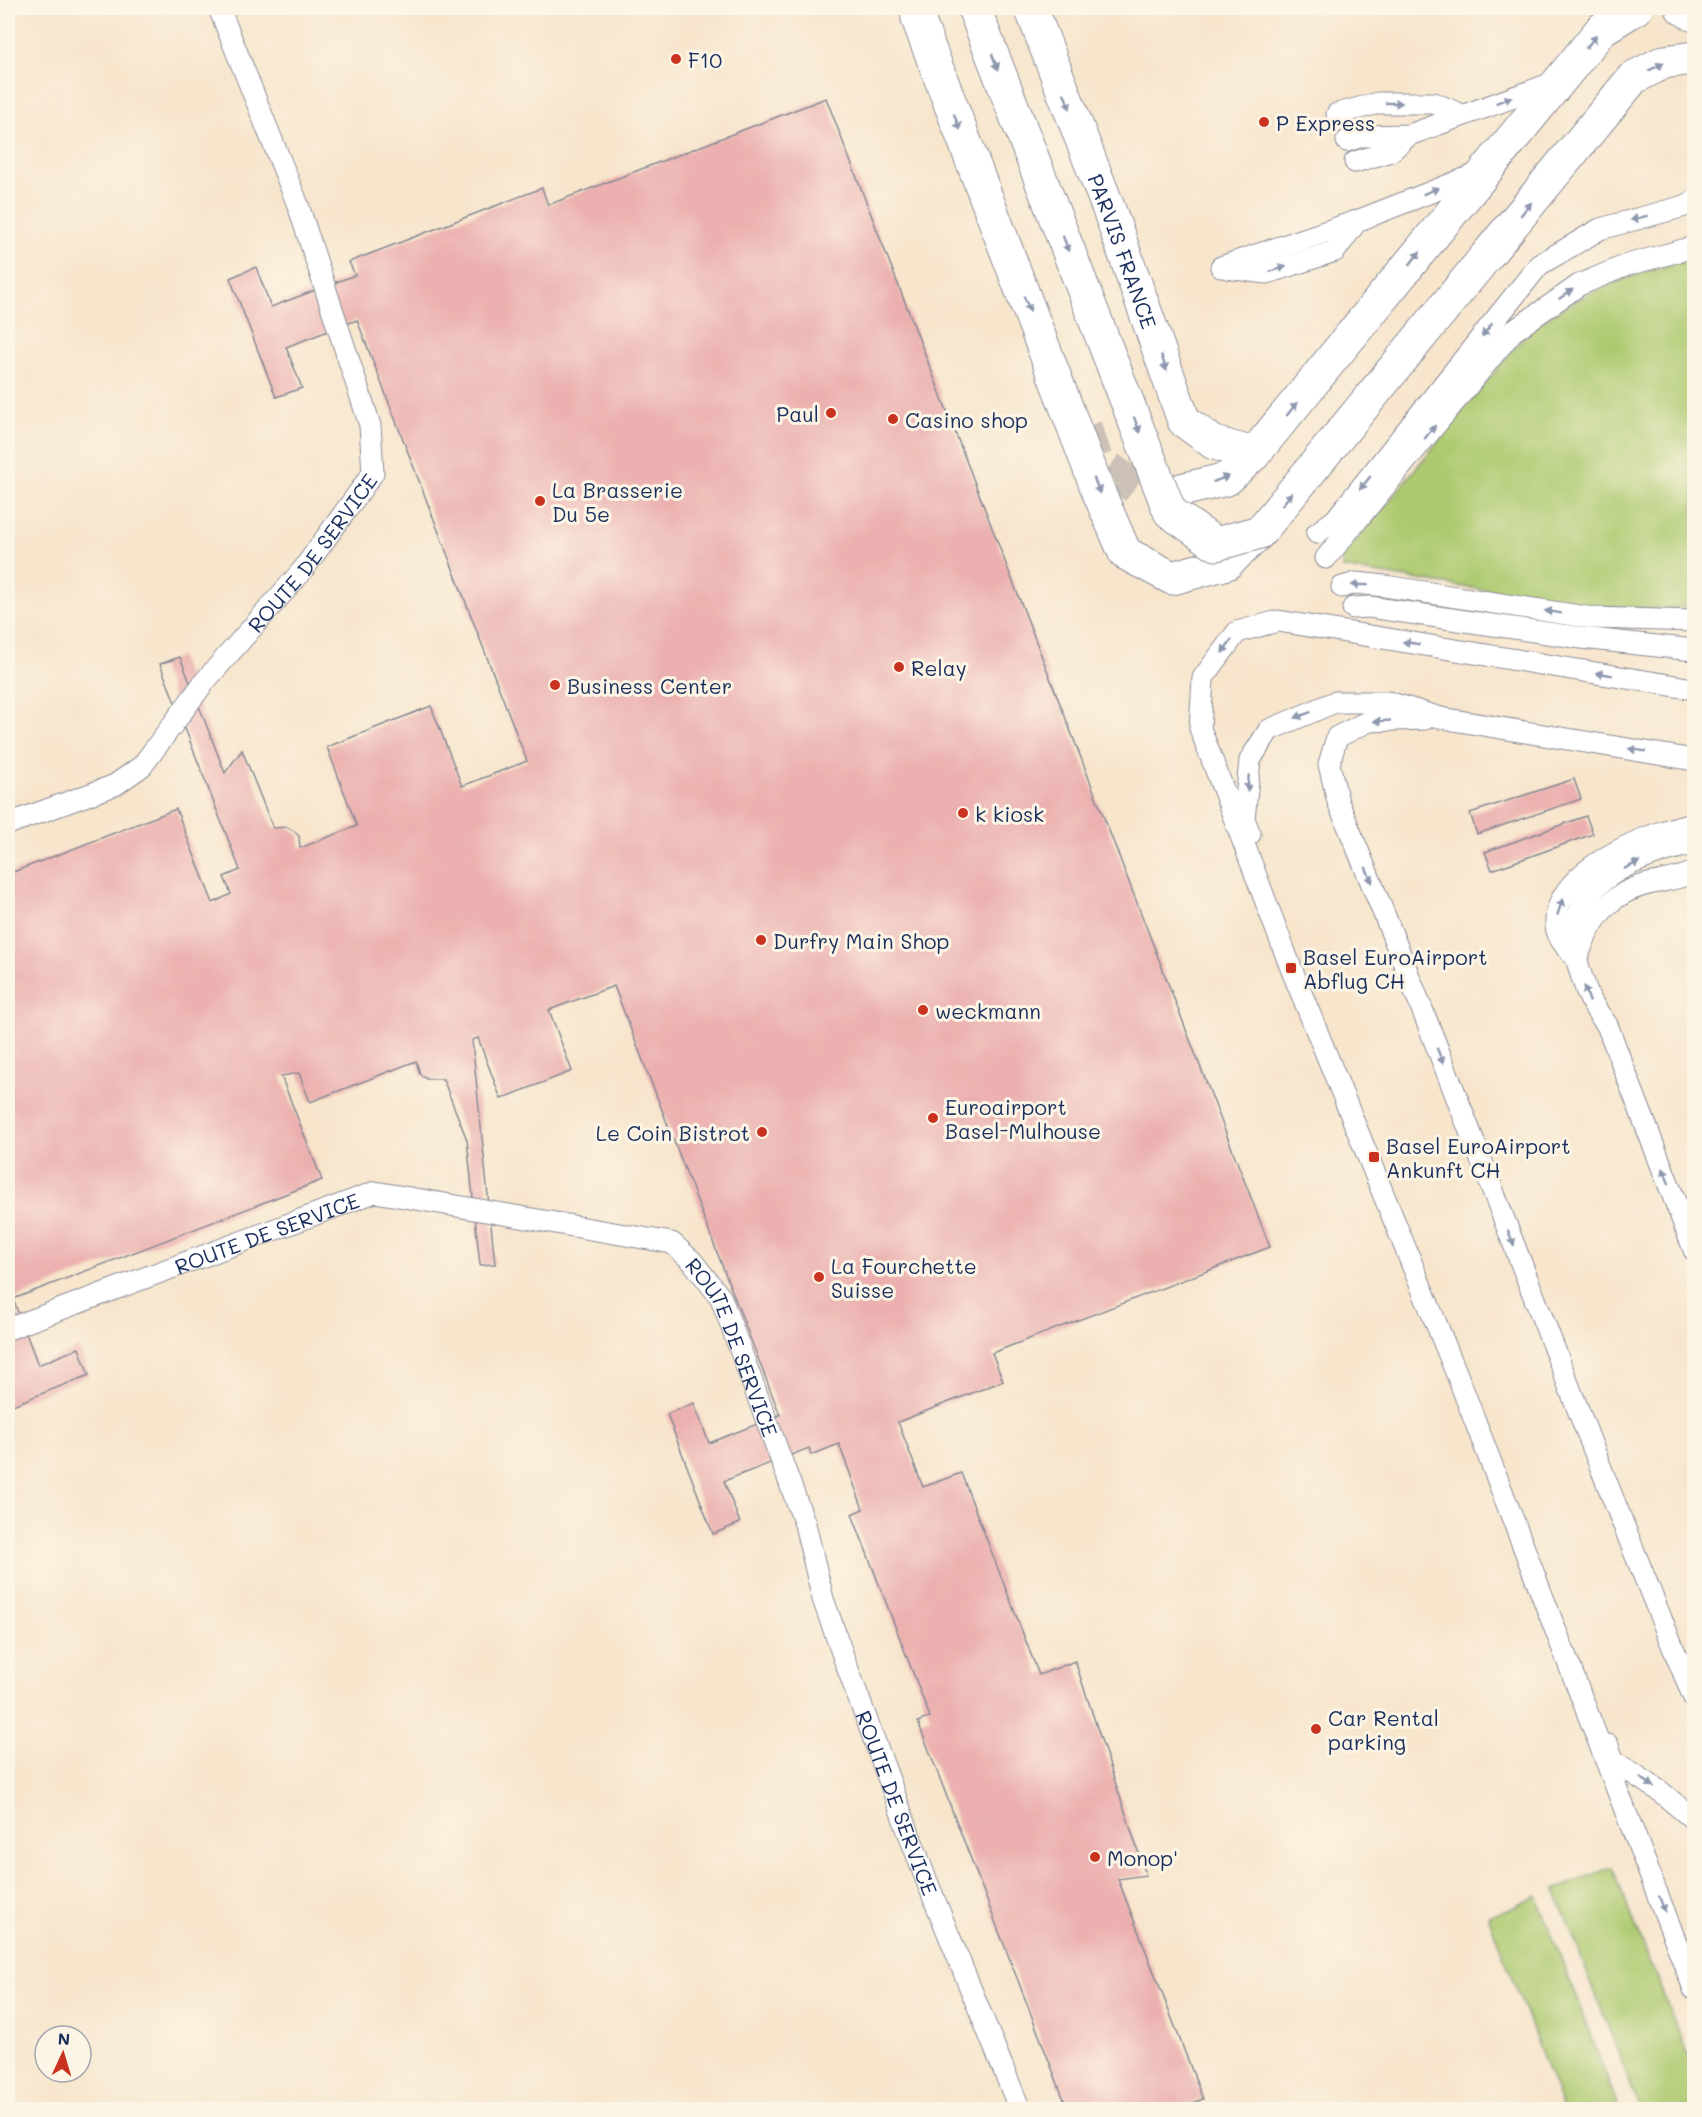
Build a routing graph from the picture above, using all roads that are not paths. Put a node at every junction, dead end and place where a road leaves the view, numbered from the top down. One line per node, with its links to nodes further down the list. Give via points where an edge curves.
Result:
1 (219, 8): 32 (lane, ROUTE DE SERVICE, via 298,205 370,425 373,473 302,571 205,681 142,766 115,785)
2 (917, 8): 21 (street, one-way to 21, via 1125,553 1172,578 1227,563)
3 (974, 8): 21 (street, one-way to 21, bridge, via 1170,512 1216,544)
4 (1031, 8): 19 (street, PARVIS FRANCE, one-way to 19, via 1111,215 1184,421 1214,443)
5 (1636, 8): 9 (street, one-way to 5, via 1602,29)
6 (1682, 8): 7 (street)
7 (1695, 15)
8 (1695, 58): 21 (street, one-way to 8, bridge, via 1633,78 1664,63)
9 (1561, 80): 11 (lane, one-way to 9); 15 (street)
10 (1337, 114): 11 (lane, one-way to 11, via 1378,103 1434,103)
11 (1462, 115): 12 (lane)
12 (1409, 135): 13 (lane, via 1362,136); 14 (lane, via 1391,151)
13 (1347, 141)
14 (1355, 162)
15 (1487, 170): 18 (lane, one-way to 15, via 1357,221); 19 (street, one-way to 15)
16 (1695, 201): 22 (lane, one-way to 22, via 1600,229 1539,265 1335,520)
17 (1695, 247): 23 (lane, one-way to 17, via 1512,332 1579,285 1627,265)
18 (1221, 267)
19 (1254, 454): 20 (street, one-way to 19, via 1227,479)
20 (1181, 490)
21 (1260, 532)
22 (1317, 533)
23 (1326, 558)
24 (1342, 587): 26 (lane, one-way to 24, via 1593,618 1385,586 1356,583)
25 (1353, 608): 27 (lane)
26 (1695, 621)
27 (1695, 650)
28 (1695, 689): 40 (lane, one-way to 40, via 1278,621 1237,632 1203,678 1200,728)
29 (1441, 718): 30 (lane, one-way to 29); 38 (lane, one-way to 38, via 1369,721 1337,737 1329,764 1338,802 1619,1519); 39 (lane, one-way to 39, via 1388,702 1335,702 1280,723 1269,730 1250,760 1244,819 1614,1760)
30 (1695, 760)
31 (1695, 823): 35 (lane, one-way to 31, via 1564,945 1556,925 1570,886 1626,845)
32 (8, 824)
33 (1695, 844): 35 (lane, one-way to 33, via 1576,914 1583,899 1632,864)
34 (1695, 872): 35 (lane, via 1618,894 1594,919)
35 (1576, 959): 36 (lane, one-way to 35, via 1607,1025 1589,1003)
36 (1695, 1250)
37 (8, 1329): 41 (lane, ROUTE DE SERVICE, via 375,1192 672,1243 721,1298 806,1524 823,1599 858,1697 924,1874)
38 (1695, 1698)
39 (1695, 1820)
40 (1695, 1989)
41 (1020, 2109)

